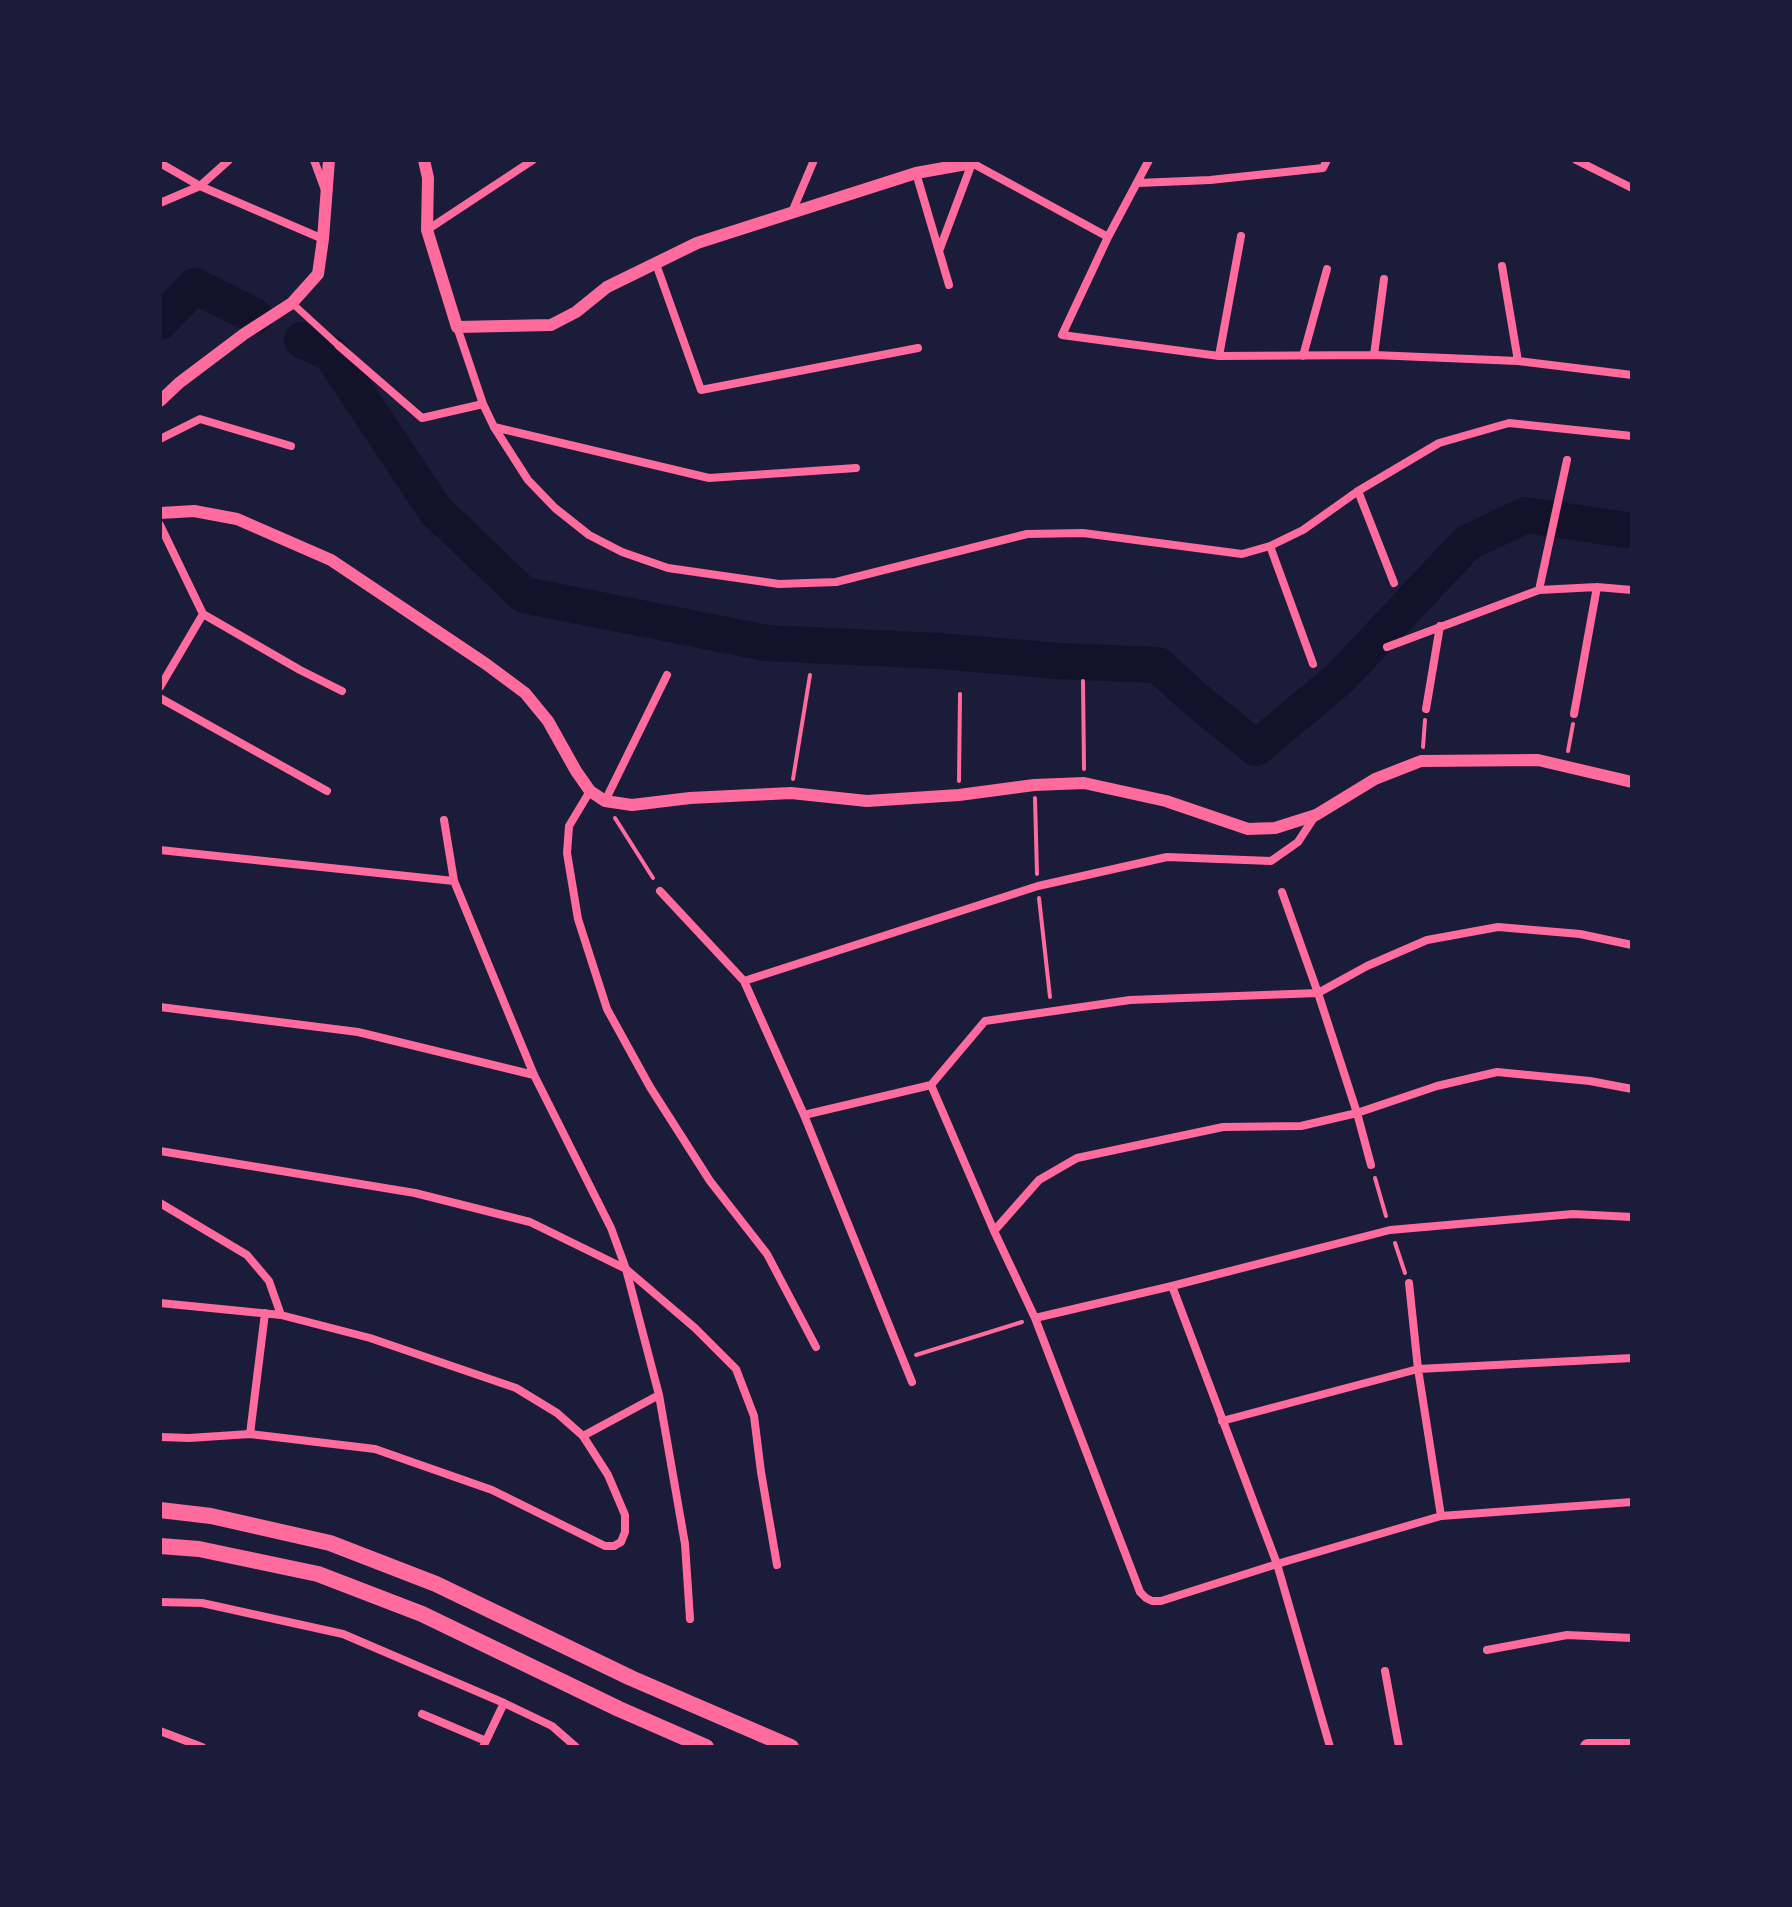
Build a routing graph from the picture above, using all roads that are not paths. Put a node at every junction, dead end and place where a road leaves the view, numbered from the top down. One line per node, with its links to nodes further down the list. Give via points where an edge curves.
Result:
1 (229, 160): 14 (street)
2 (314, 160): 16 (street)
3 (329, 160): 16 (street)
4 (424, 160): 19 (street)
5 (533, 160): 19 (street)
6 (814, 160): 18 (street)
7 (1149, 160): 13 (street)
8 (1327, 160): 13 (street, via 1323,168)
9 (1576, 160): 15 (street)
10 (973, 162): 12 (street); 21 (street); 23 (street)
11 (160, 163): 14 (street)
12 (916, 173): 18 (street); 23 (street)
13 (1138, 183): 21 (street)
14 (200, 186): 17 (street); 22 (street)
15 (1632, 188)
16 (327, 195): 22 (street)
17 (160, 203)
18 (791, 213): 24 (street, via 697,243)
19 (427, 230): 30 (street)
20 (1241, 236): 34 (street)
21 (1108, 237): 34 (street, via 1062,335)
22 (323, 239): 29 (street, via 318,274)
23 (939, 251): 28 (street)
24 (656, 264): 30 (street, via 607,287 551,325); 32 (street, via 701,390)
25 (1502, 266): 36 (street)
26 (1327, 269): 35 (street)
27 (1384, 279): 33 (street)
28 (949, 285)
29 (292, 303): 31 (street); 38 (street)
30 (457, 327): 39 (street)
31 (339, 346): 39 (street, via 422,418)
32 (918, 348)
33 (1374, 355): 35 (street); 36 (street)
34 (1219, 356): 35 (street)
35 (1303, 356)
36 (1518, 361): 37 (street)
37 (1632, 375)
38 (160, 401)
39 (483, 404): 40 (street)
40 (494, 427): 45 (street, via 709,478); 49 (street, via 528,480 589,535 622,552 684,571 779,584 836,582 1027,534 1083,533 1242,554)
41 (1632, 436): 46 (street, via 1509,423 1439,443)
42 (160, 439): 43 (street, via 200,419)
43 (291, 446)
44 (1567, 460): 52 (street)
45 (856, 468)
46 (1358, 491): 49 (street); 50 (street)
47 (160, 513): 66 (street, via 194,511 237,519 331,560 525,693)
48 (160, 525): 54 (street)
49 (1270, 546): 57 (street)
50 (1394, 583)
51 (1597, 587): 52 (street); 53 (street); 63 (street)
52 (1539, 590): 55 (street)
53 (1632, 590)
54 (203, 614): 59 (street); 60 (street)
55 (1440, 626): 56 (street); 62 (street)
56 (1387, 647)
57 (1313, 664)
58 (667, 675): 67 (street)
59 (160, 687)
60 (342, 691)
61 (160, 698): 65 (street)
62 (1426, 709)
63 (1574, 714)
64 (1632, 782): 68 (street, via 1538,760 1421,761 1375,779)
65 (327, 791)
66 (590, 791): 67 (street); 95 (street, via 569,826 567,853 578,919 607,1009 710,1181 767,1254)
67 (605, 801): 68 (street, via 632,805 791,793 867,801 1084,783 1166,801 1248,829 1275,828)
68 (1316, 815): 75 (street, via 1298,842 1271,861 1167,857 1038,886)
69 (444, 820): 71 (street)
70 (160, 850): 71 (street)
71 (454, 881): 78 (street)
72 (660, 891): 75 (street)
73 (1282, 892): 76 (street)
74 (1632, 945): 76 (street, via 1498,927 1427,940)
75 (744, 981): 82 (street)
76 (1318, 993): 79 (street, via 1130,1000 985,1021); 81 (street)
77 (160, 1007): 78 (street, via 358,1032)
78 (534, 1075): 88 (street, via 611,1228)
79 (931, 1085): 82 (street); 87 (street)
80 (1632, 1089): 81 (street, via 1497,1072)
81 (1357, 1113): 84 (street); 87 (street, via 1301,1126 1223,1127 1077,1158 1039,1180)
82 (804, 1115): 98 (street)
83 (160, 1151): 88 (street, via 458,1203 530,1222)
84 (1371, 1165)
85 (160, 1203): 93 (street, via 247,1255 269,1281)
86 (1632, 1217): 90 (street, via 1573,1214 1390,1230)
87 (994, 1231): 94 (street)
88 (626, 1269): 99 (street); 109 (street, via 736,1369 754,1416)
89 (1409, 1283): 97 (street)
90 (1172, 1286): 94 (street); 100 (street)
91 (160, 1303): 92 (street)
92 (265, 1313): 93 (street); 101 (street)
93 (281, 1315): 102 (street, via 370,1338 516,1388)
94 (1035, 1318): 108 (street, via 1140,1592 1161,1601)
95 (816, 1347)
96 (1632, 1358): 97 (street)
97 (1418, 1369): 100 (street); 106 (street)
98 (912, 1382)
99 (659, 1395): 102 (street); 111 (street, via 685,1544)
100 (1222, 1421): 108 (street)
101 (250, 1434): 102 (street, via 375,1449 492,1490 614,1546 625,1532 625,1515); 103 (street)
102 (583, 1436)
103 (160, 1437)
104 (1632, 1502): 106 (street)
105 (160, 1510): 122 (highway, via 330,1543 436,1584 631,1678)
106 (1441, 1516): 108 (street)
107 (160, 1546): 121 (highway, via 318,1574 422,1614)
108 (1277, 1564): 123 (street)
109 (777, 1565)
110 (160, 1602): 115 (street, via 202,1603 343,1634)
111 (690, 1619)
112 (1632, 1638): 113 (street, via 1567,1635)
113 (1487, 1650)
114 (1385, 1671): 124 (street)
115 (504, 1703): 118 (street); 120 (street, via 552,1726)
116 (422, 1714): 118 (street)
117 (160, 1731): 119 (street)
118 (485, 1744)
119 (202, 1747)
120 (576, 1747)
121 (706, 1747)
122 (791, 1747)
123 (1330, 1747)
124 (1399, 1747)
125 (1588, 1747): 126 (highway)
126 (1632, 1747)

